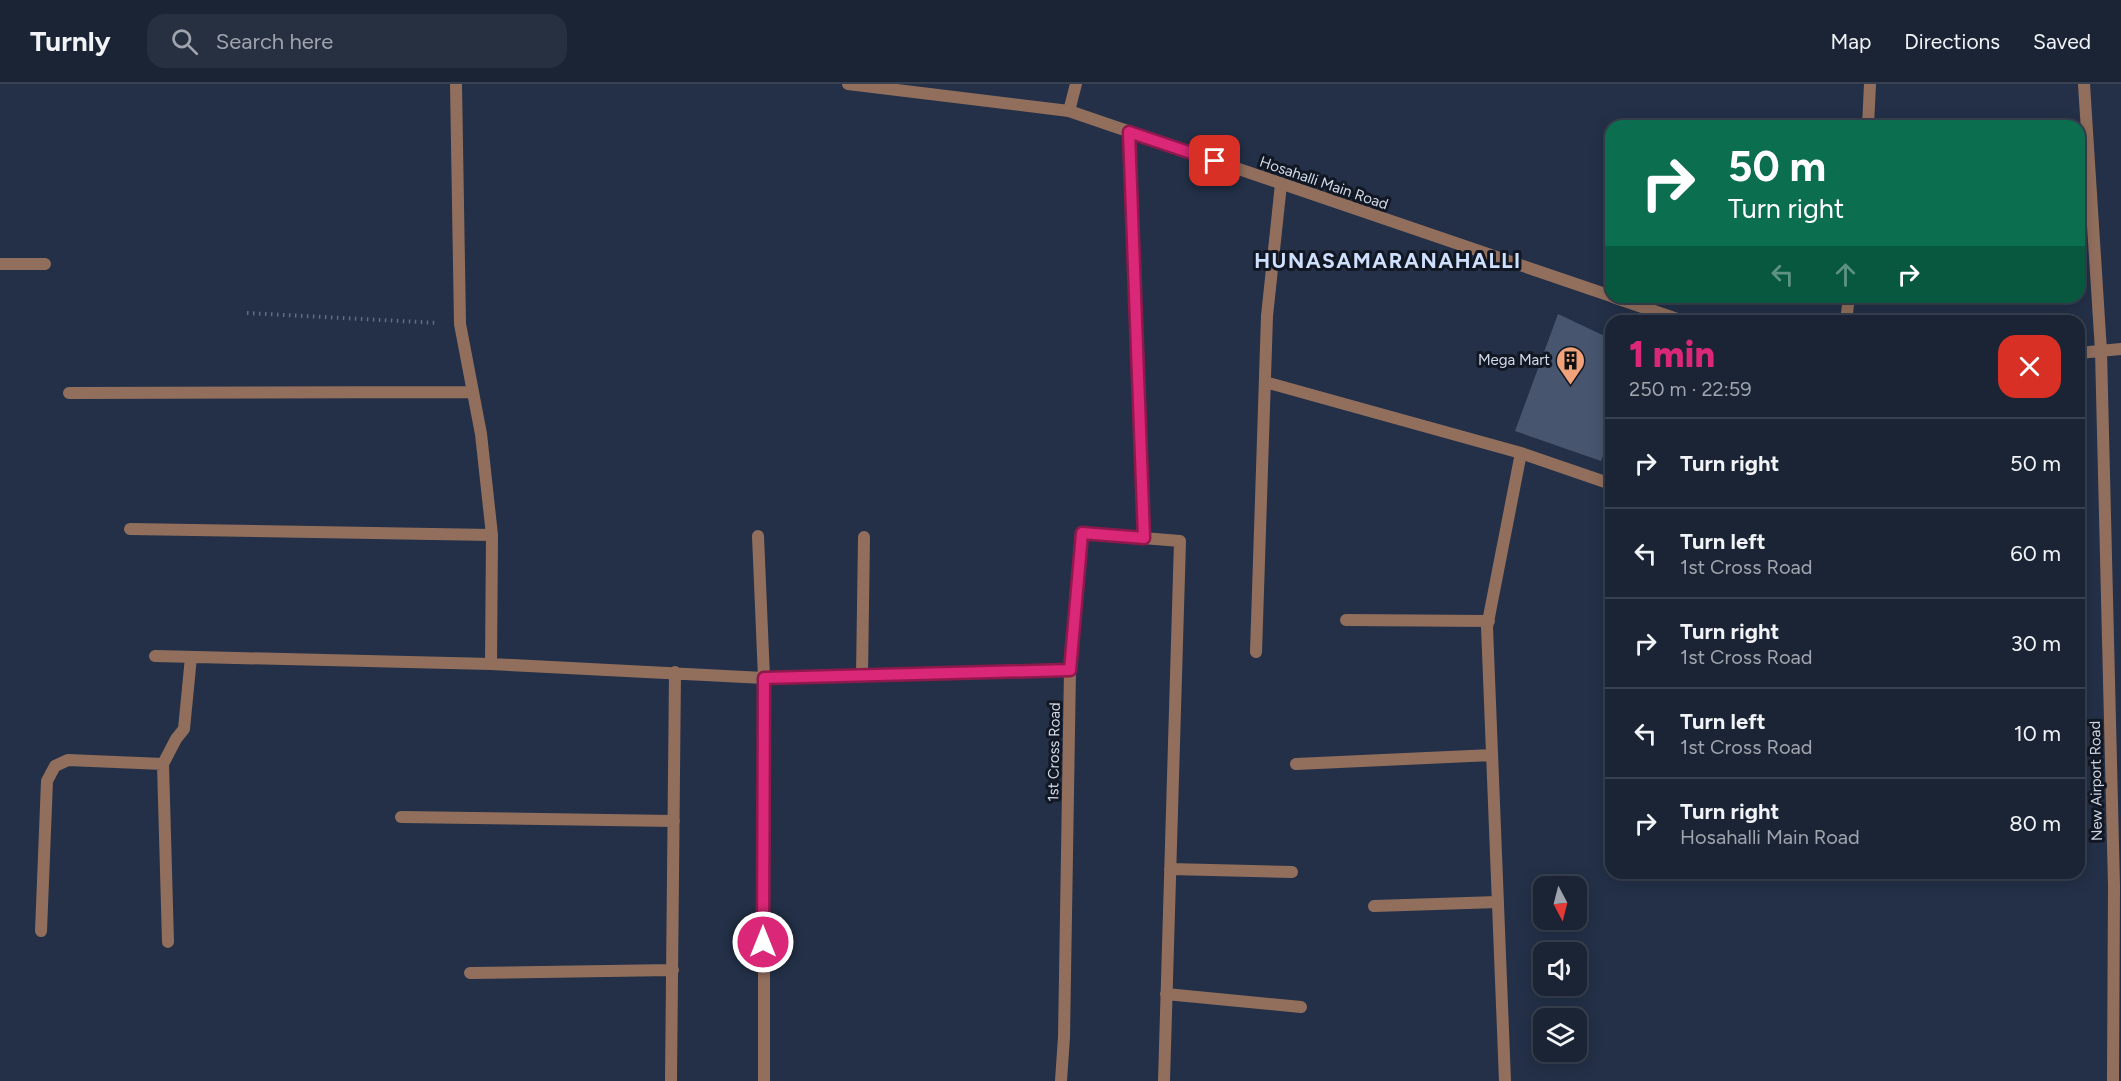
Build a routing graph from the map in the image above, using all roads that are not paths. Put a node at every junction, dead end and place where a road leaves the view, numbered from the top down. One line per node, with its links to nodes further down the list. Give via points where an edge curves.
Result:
1 (456, 84): 19 (street, via 460,324)
2 (848, 84): 6 (street, Hosahalli Main Road)
3 (1076, 84): 6 (street)
4 (1870, 84): 7 (street)
5 (2084, 84): 16 (street, New Airport Road)
6 (1070, 111): 8 (street, Hosahalli Main Road)
7 (1868, 120)
8 (1129, 132): 9 (street, Hosahalli Main Road); 27 (street)
9 (1281, 184): 12 (street, Hosahalli Main Road); 18 (street, via 1267,316)
10 (0, 264): 11 (street)
11 (45, 264)
12 (1605, 295)
13 (1630, 303): 14 (street, Hosahalli Main Road)
14 (1665, 315)
15 (2121, 350): 16 (street)
16 (2101, 351): 17 (street); 58 (street, New Airport Road, via 2114,886)
17 (2085, 352)
18 (1265, 382): 21 (street); 30 (street)
19 (473, 392): 20 (street); 24 (street, via 482,434)
20 (69, 393)
21 (1521, 453): 22 (street); 29 (street)
22 (1605, 482)
23 (130, 529): 24 (street)
24 (492, 535): 33 (street)
25 (758, 536): 37 (street)
26 (864, 537): 36 (street)
27 (1144, 538): 34 (street, 1st Cross Road, via 1082,533); 43 (street, via 1180,541)
28 (1346, 620): 29 (street)
29 (1489, 621): 38 (street)
30 (1256, 652)
31 (155, 656): 32 (street)
32 (191, 657): 33 (street); 39 (street, via 184,729)
33 (491, 664): 35 (street)
34 (1070, 670): 36 (street); 55 (street, 1st Cross Road)
35 (675, 672): 37 (street); 42 (street)
36 (862, 675): 37 (street)
37 (764, 678): 54 (street)
38 (1492, 755): 40 (street); 45 (street)
39 (163, 764): 47 (street, via 68,760 55,766 47,781); 48 (street)
40 (1296, 764)
41 (401, 817): 42 (street)
42 (674, 821): 49 (street)
43 (1170, 869): 44 (street); 51 (street)
44 (1292, 872)
45 (1498, 902): 46 (street); 57 (street)
46 (1374, 906)
47 (41, 931)
48 (168, 942)
49 (673, 970): 50 (street); 53 (street)
50 (470, 973)
51 (1166, 994): 52 (street); 56 (street)
52 (1301, 1007)
53 (671, 1081)
54 (764, 1081)
55 (1061, 1081)
56 (1164, 1081)
57 (1505, 1081)
58 (2113, 1081)

